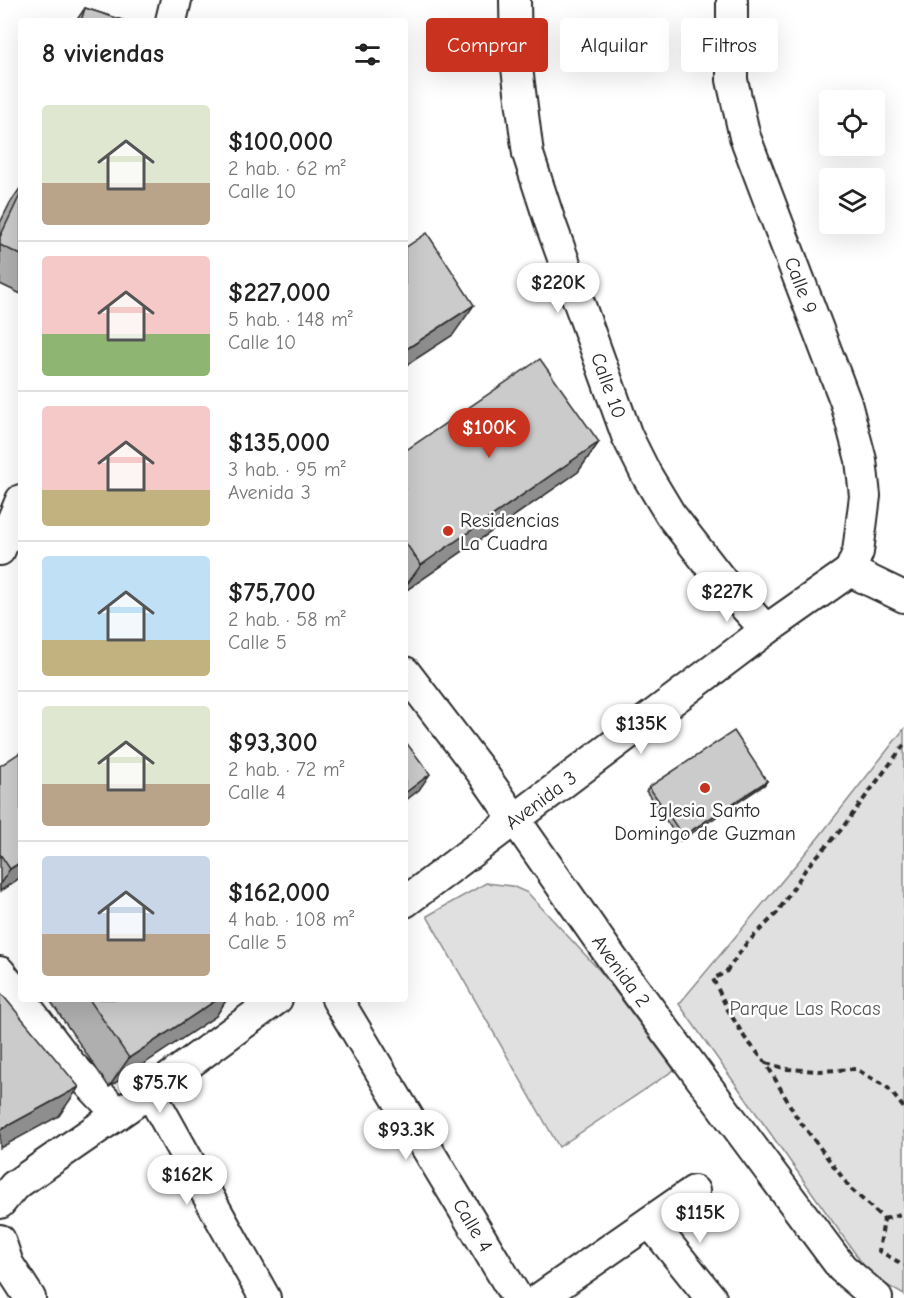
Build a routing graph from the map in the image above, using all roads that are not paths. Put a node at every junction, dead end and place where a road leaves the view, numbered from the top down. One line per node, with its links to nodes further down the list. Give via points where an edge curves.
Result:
1 (177, 0): 4 (street)
2 (515, 0): 9 (street, Calle 10, via 516,60 528,154 627,436 670,514)
3 (732, 0): 7 (street, Calle 9, via 732,80 745,137 846,403 861,460 865,496 858,552)
4 (172, 18)
5 (18, 507): 6 (street)
6 (0, 550)
7 (850, 571): 8 (street); 9 (street, Avenida 3)
8 (904, 597)
9 (766, 630): 11 (street, Avenida 3)
10 (408, 676): 11 (street, Avenida 2)
11 (515, 820): 12 (street, Avenida 3); 24 (street, Avenida 2, via 616,964)
12 (408, 900)
13 (0, 972): 14 (street)
14 (18, 996)
15 (23, 1002): 19 (street, via 71,1065)
16 (269, 1002): 18 (street, via 229,1017)
17 (339, 1002): 27 (street, Calle 4)
18 (150, 1092): 19 (street); 26 (street)
19 (118, 1114): 21 (street)
20 (694, 1191): 22 (street)
21 (7, 1194)
22 (650, 1222): 28 (street); 29 (street)
23 (0, 1240): 25 (street, via 8,1264)
24 (842, 1268): 30 (street, Avenida 2); 31 (street, Avenida 2)
25 (30, 1298)
26 (265, 1298)
27 (517, 1298)
28 (540, 1298)
29 (711, 1298)
30 (851, 1298)
31 (877, 1298)

